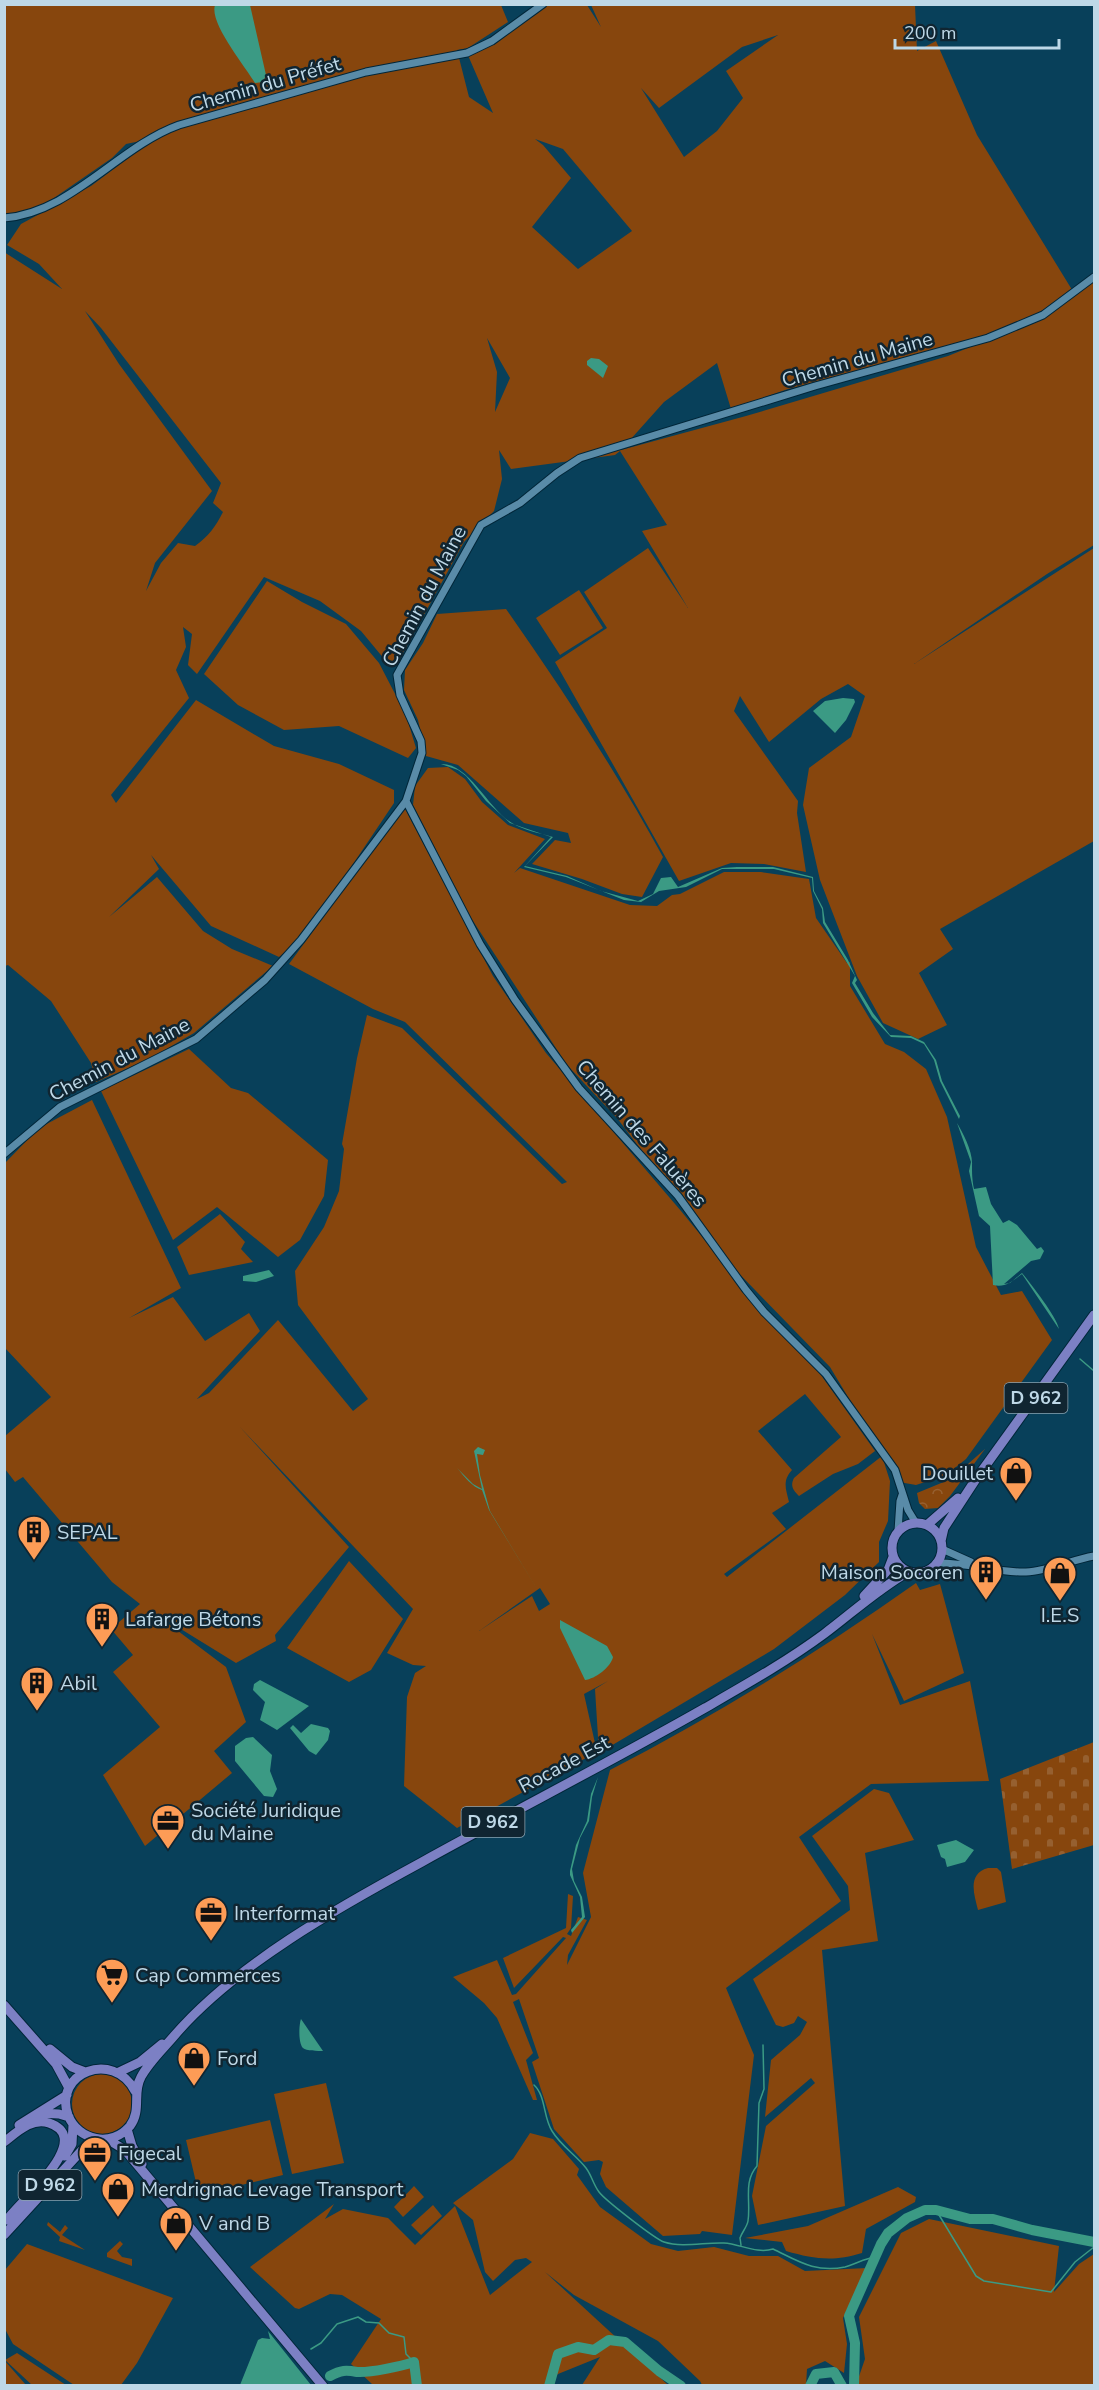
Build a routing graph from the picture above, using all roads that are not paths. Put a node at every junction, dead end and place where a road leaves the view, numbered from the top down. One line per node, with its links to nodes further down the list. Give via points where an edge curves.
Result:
1 (543, 4): 2 (street, Chemin du Préfet, via 492,41 467,53 366,72 159,132 54,203 25,216)
2 (4, 218)
3 (1095, 277): 4 (street, Chemin du Maine, via 1043,315 988,338 580,458 520,503 481,525 397,675 400,695 421,741 422,753)
4 (406, 801): 5 (street, Chemin du Maine, via 301,940 241,1002 196,1039 60,1107); 8 (street, Chemin des Faluères, via 495,971 562,1067 662,1176 764,1312 826,1374 895,1470)
5 (4, 1154)
6 (1095, 1315): 7 (main road, D 962)
7 (976, 1479): 10 (main road, D 962); 12 (main road, D 962, via 944,1528)
8 (902, 1495): 9 (street, Chemin des Faluères); 11 (street, Chemin des Faluères)
9 (916, 1523): 10 (main road); 11 (main road)
10 (927, 1525): 12 (main road)
11 (898, 1531): 15 (main road, via 892,1543)
12 (941, 1545): 17 (main road); 18 (street)
13 (1095, 1550): 16 (street)
14 (1095, 1556): 16 (street)
15 (893, 1557): 19 (main road); 20 (main road, Rocade Est / D 962, via 876,1585)
16 (1081, 1558): 18 (street, via 1034,1572)
17 (936, 1563): 18 (street); 19 (main road, via 924,1572)
18 (979, 1565)
19 (908, 1572): 20 (main road, Rocade Est / D 962)
20 (822, 1635): 23 (main road, Rocade Est / D 962, via 702,1710 358,1896 257,1963)
21 (4, 2005): 22 (main road)
22 (22, 2024): 24 (main road, via 61,2059); 27 (main road, via 57,2064)
23 (178, 2031): 25 (main road, D 962); 26 (main road, D 962, via 146,2068)
24 (85, 2072): 25 (main road, via 108,2068); 27 (main road)
25 (119, 2072): 26 (main road)
26 (135, 2091): 30 (main road, via 138,2107)
27 (68, 2092): 28 (main road); 29 (main road)
28 (37, 2113): 29 (main road, via 49,2112); 31 (main road)
29 (71, 2121): 32 (main road, via 80,2132); 34 (main road, D 962, via 74,2135 69,2151)
30 (127, 2129): 32 (main road); 37 (main road, via 147,2171)
31 (4, 2136)
32 (103, 2139): 35 (main road, D 962, via 83,2149); 36 (main road, via 126,2150)
33 (4, 2142): 34 (main road, via 34,2122 48,2122 64,2139 56,2164)
34 (6, 2221)
35 (4, 2235)
36 (323, 2385)
37 (330, 2385)

